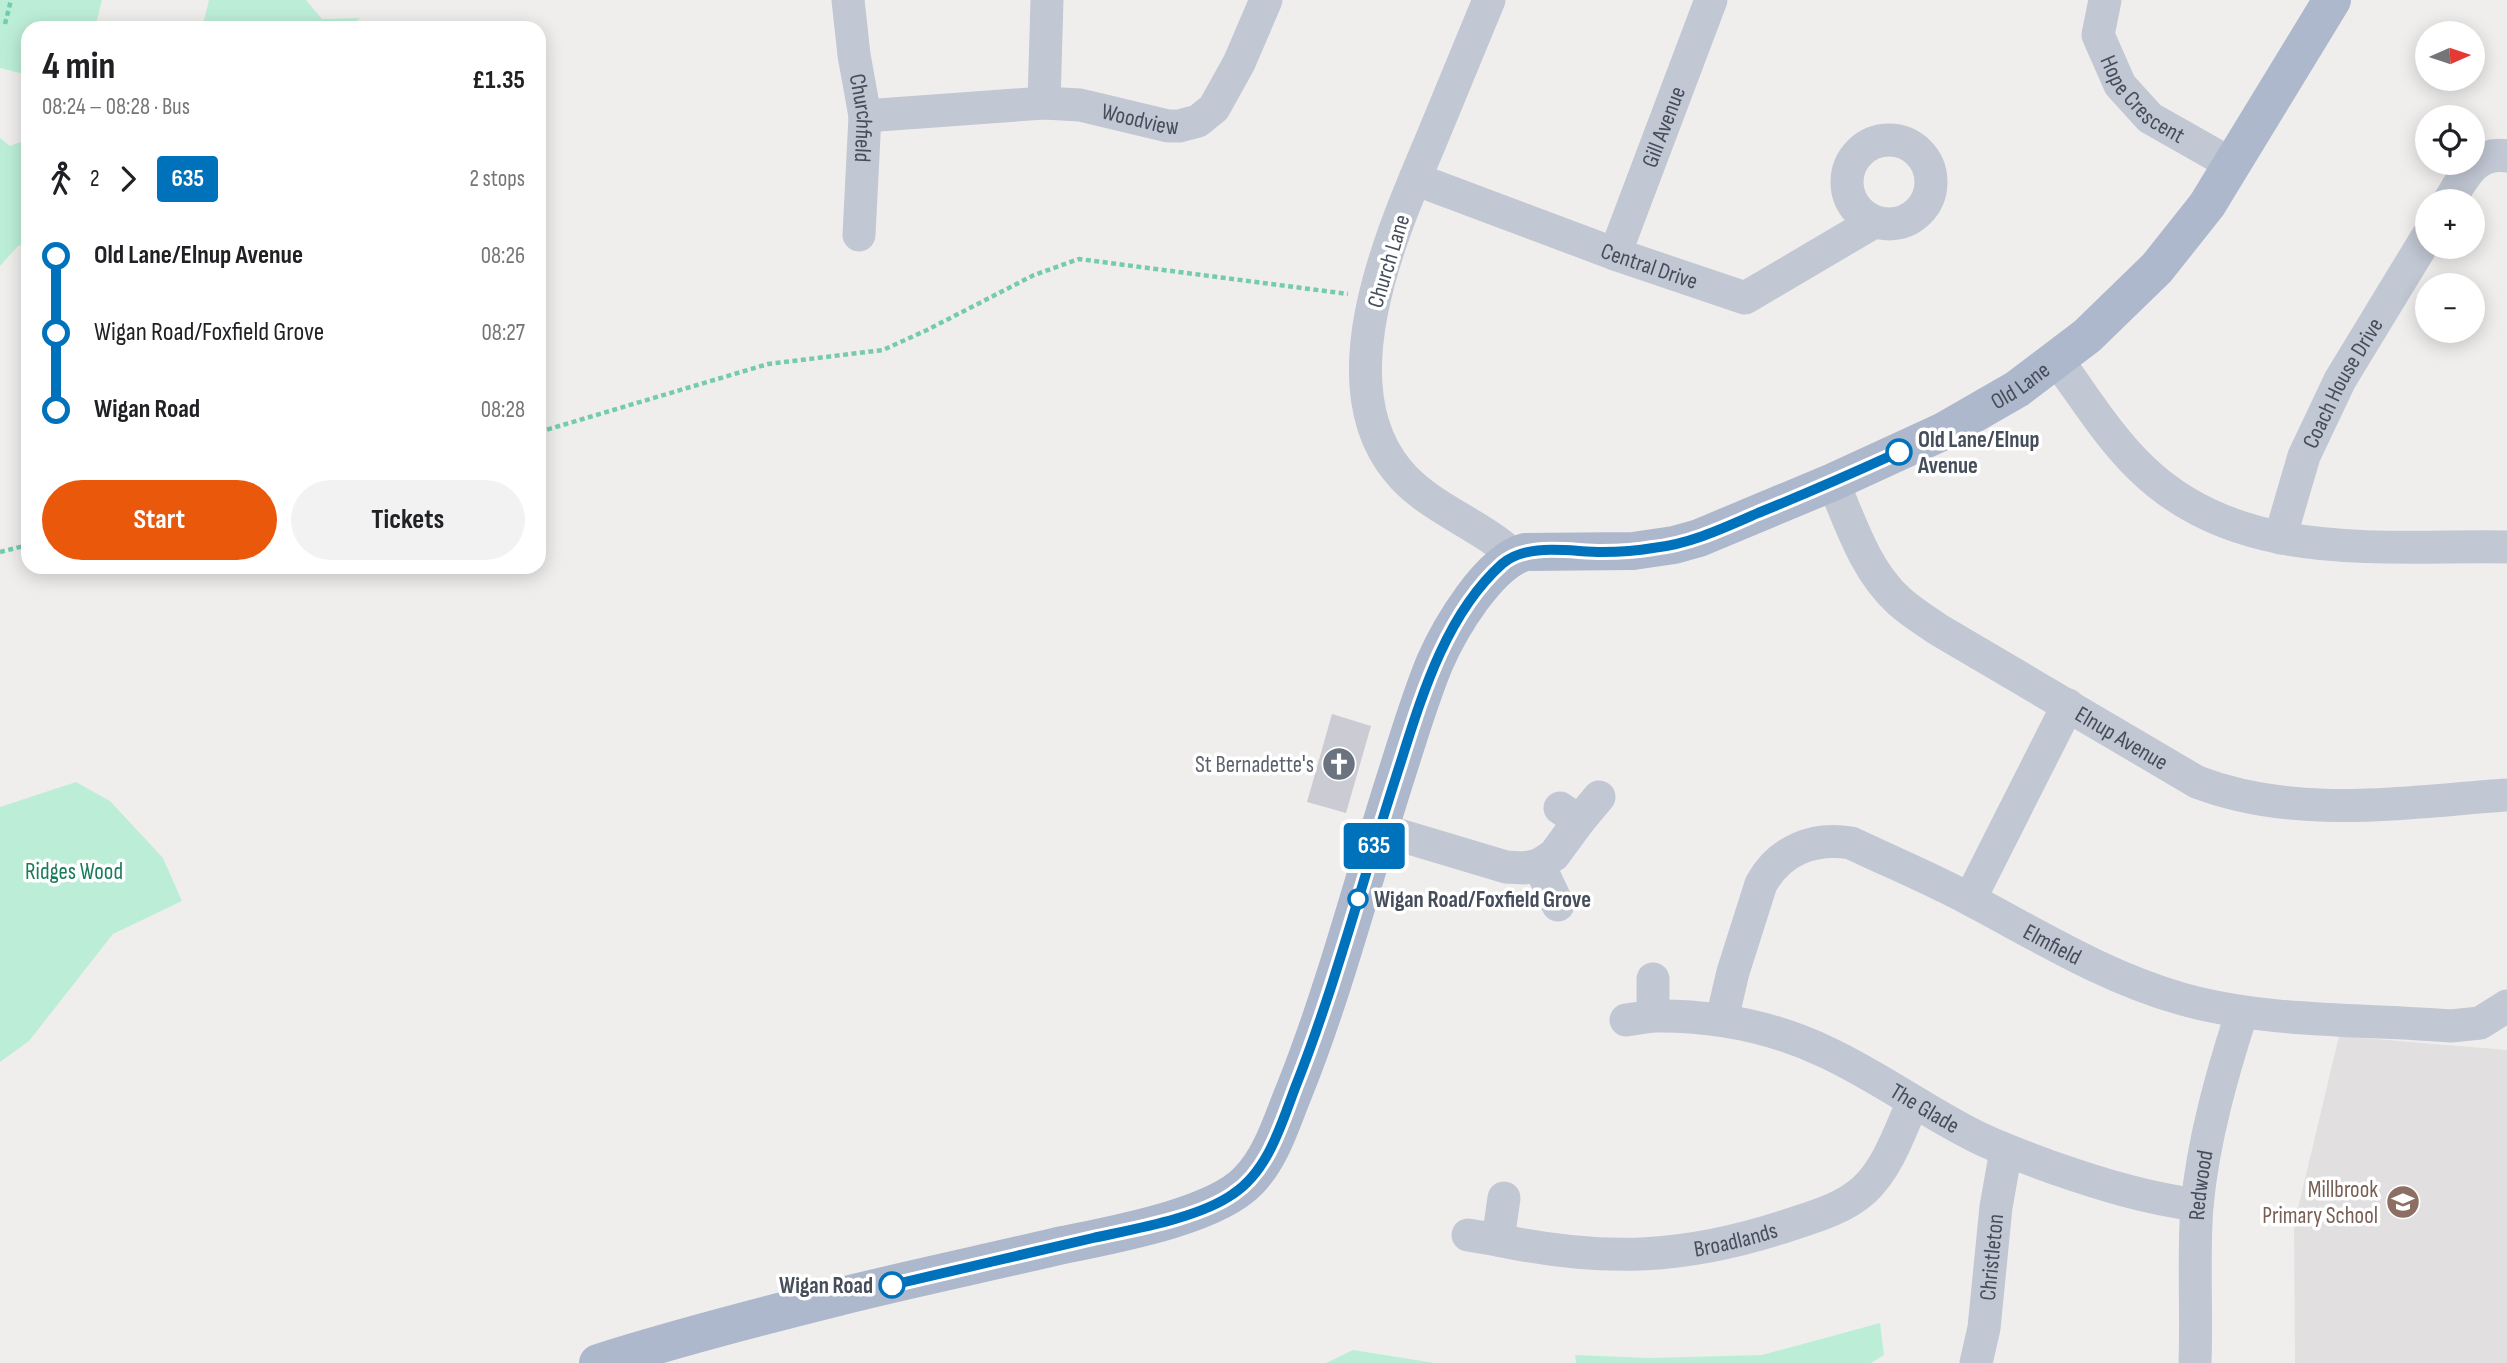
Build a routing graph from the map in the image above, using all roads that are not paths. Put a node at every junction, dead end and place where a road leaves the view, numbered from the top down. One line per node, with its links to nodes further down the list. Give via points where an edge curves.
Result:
1 (848, 0): 9 (street, Churchfield)
2 (1048, 0): 8 (street)
3 (1266, 0): 8 (street, Woodview, via 1214,108 1198,121 1168,126 1080,105)
4 (1489, 0): 12 (street, Church Lane)
5 (1711, 0): 16 (street, Gill Avenue)
6 (2105, 0): 11 (street, Hope Crescent, via 2098,35 2120,85 2150,118)
7 (2332, 0): 11 (main road, Old Lane)
8 (1044, 103): 9 (street, Woodview)
9 (865, 116): 15 (street, Churchfield)
10 (2507, 156): 13 (street, via 2477,161)
11 (2233, 165): 18 (main road, Old Lane, via 2157,268)
12 (1415, 179): 16 (street, Central Drive); 22 (street, Church Lane, via 1374,298 1367,349 1373,421 1388,457 1419,492)
13 (2456, 189)
14 (1874, 222): 16 (street, Central Drive, via 1745,298)
15 (859, 235)
16 (1615, 254)
17 (2415, 257): 20 (street, Coach House Drive, via 2340,380 2304,456)
18 (2057, 360): 19 (main road, Old Lane, via 1973,416); 20 (street, via 2124,450 2168,491 2216,520)
19 (1833, 482): 22 (main road, Old Lane, via 1674,545); 23 (street, Elnup Avenue, via 1868,562 1900,602)
20 (2280, 538): 21 (street, via 2338,546)
21 (2507, 547)
22 (1514, 556): 26 (main road, via 1491,576 1435,661)
23 (2068, 705): 24 (street, Elnup Avenue, via 2197,782 2227,793 2312,806); 28 (street)
24 (2507, 794)
25 (1579, 809): 27 (street, via 1554,855)
26 (1379, 829): 27 (street, via 1506,867); 38 (main road, via 1328,1000 1297,1084 1267,1155 1237,1192 1202,1209 1137,1228 838,1297)
27 (1539, 865): 29 (street)
28 (1969, 899): 32 (street, Elmfield, via 2065,953 2148,988); 33 (street, Elmfield, via 1851,843 1820,841 1791,851 1768,871 1761,884)
29 (1558, 905)
30 (1653, 979): 33 (street, The Glade, via 1640,1018 1688,1015)
31 (2507, 1006): 32 (street, Elmfield, via 2480,1023 2451,1026)
32 (2242, 1012): 37 (street, Redwood, via 2208,1142)
33 (1722, 1019): 34 (street, The Glade, via 1827,1053)
34 (1913, 1102): 35 (street, The Glade); 36 (street, Broadlands, via 1880,1170 1846,1203 1769,1232 1697,1249 1626,1255 1554,1251 1483,1238)
35 (2006, 1151): 37 (street, The Glade, via 2122,1191); 39 (street, Christleton)
36 (1504, 1198)
37 (2197, 1205): 40 (street, Redwood)
38 (598, 1363)
39 (1976, 1363)
40 (2195, 1363)

